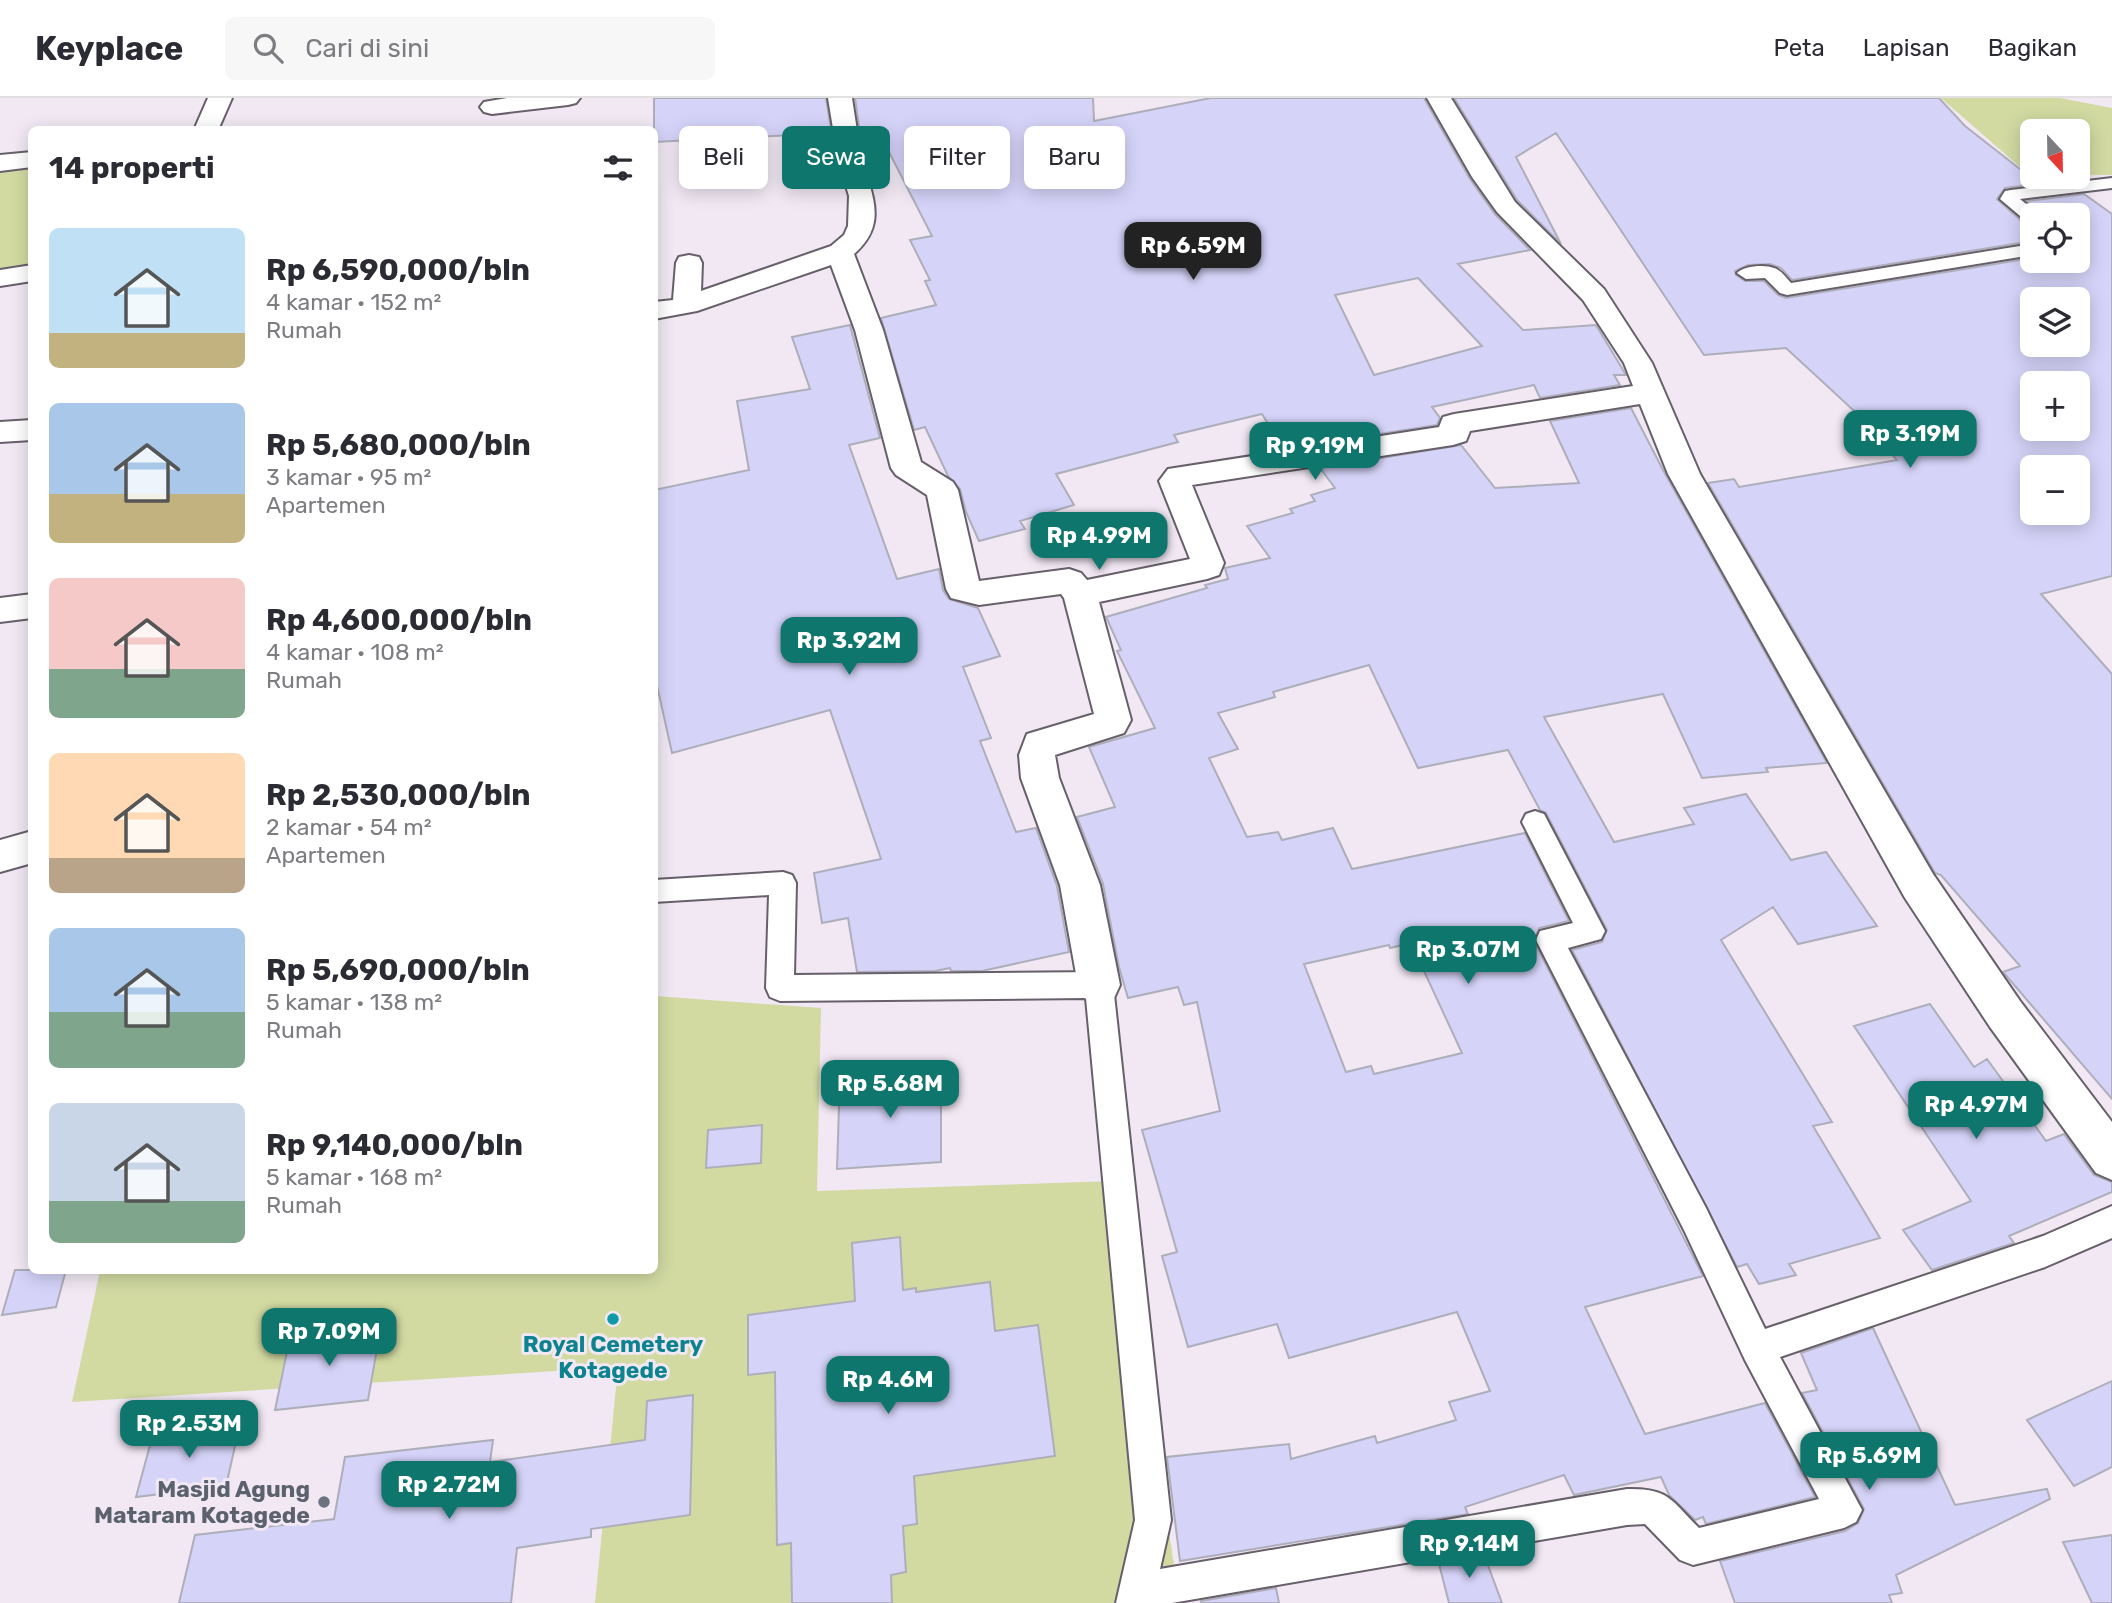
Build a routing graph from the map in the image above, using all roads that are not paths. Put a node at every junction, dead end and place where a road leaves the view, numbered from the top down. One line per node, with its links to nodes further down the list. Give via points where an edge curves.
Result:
1 (220, 98): 6 (street)
2 (568, 98): 5 (street)
3 (840, 98): 12 (street, via 850,159 862,196 862,226)
4 (1439, 98): 19 (street, via 1506,207 1594,295 1637,363)
5 (492, 107)
6 (208, 126)
7 (28, 160): 8 (street)
8 (0, 163)
9 (2112, 183): 10 (lane, via 2011,194 2009,199)
10 (2020, 209)
11 (2020, 251): 14 (lane, via 1787,289 1770,272)
12 (840, 252): 17 (street); 22 (street, via 869,330 907,468 942,490 963,589 979,593 1069,581)
13 (689, 263): 17 (street)
14 (1746, 273)
15 (28, 274): 16 (street)
16 (0, 278)
17 (687, 305): 18 (street)
18 (658, 311)
19 (1649, 393): 22 (street, via 1454,424 1453,435 1179,475 1175,481 1207,568); 30 (street, via 1684,474 1919,886 2005,1014)
20 (28, 430): 21 (street)
21 (0, 432)
22 (1080, 594): 29 (street, via 1113,720 1040,744 1037,755 1040,778 1080,885)
23 (28, 606): 24 (street)
24 (0, 610)
25 (1535, 822): 32 (lane, via 1591,931 1550,940)
26 (28, 848): 27 (street)
27 (0, 856)
28 (658, 891): 29 (lane, via 783,883 780,988)
29 (1100, 985): 33 (lane, via 1153,1520)
30 (2112, 1158)
31 (2112, 1222): 32 (lane, via 2045,1251)
32 (1757, 1348): 33 (lane, via 1844,1510 1693,1548 1652,1506 1627,1507)
33 (1136, 1597)

